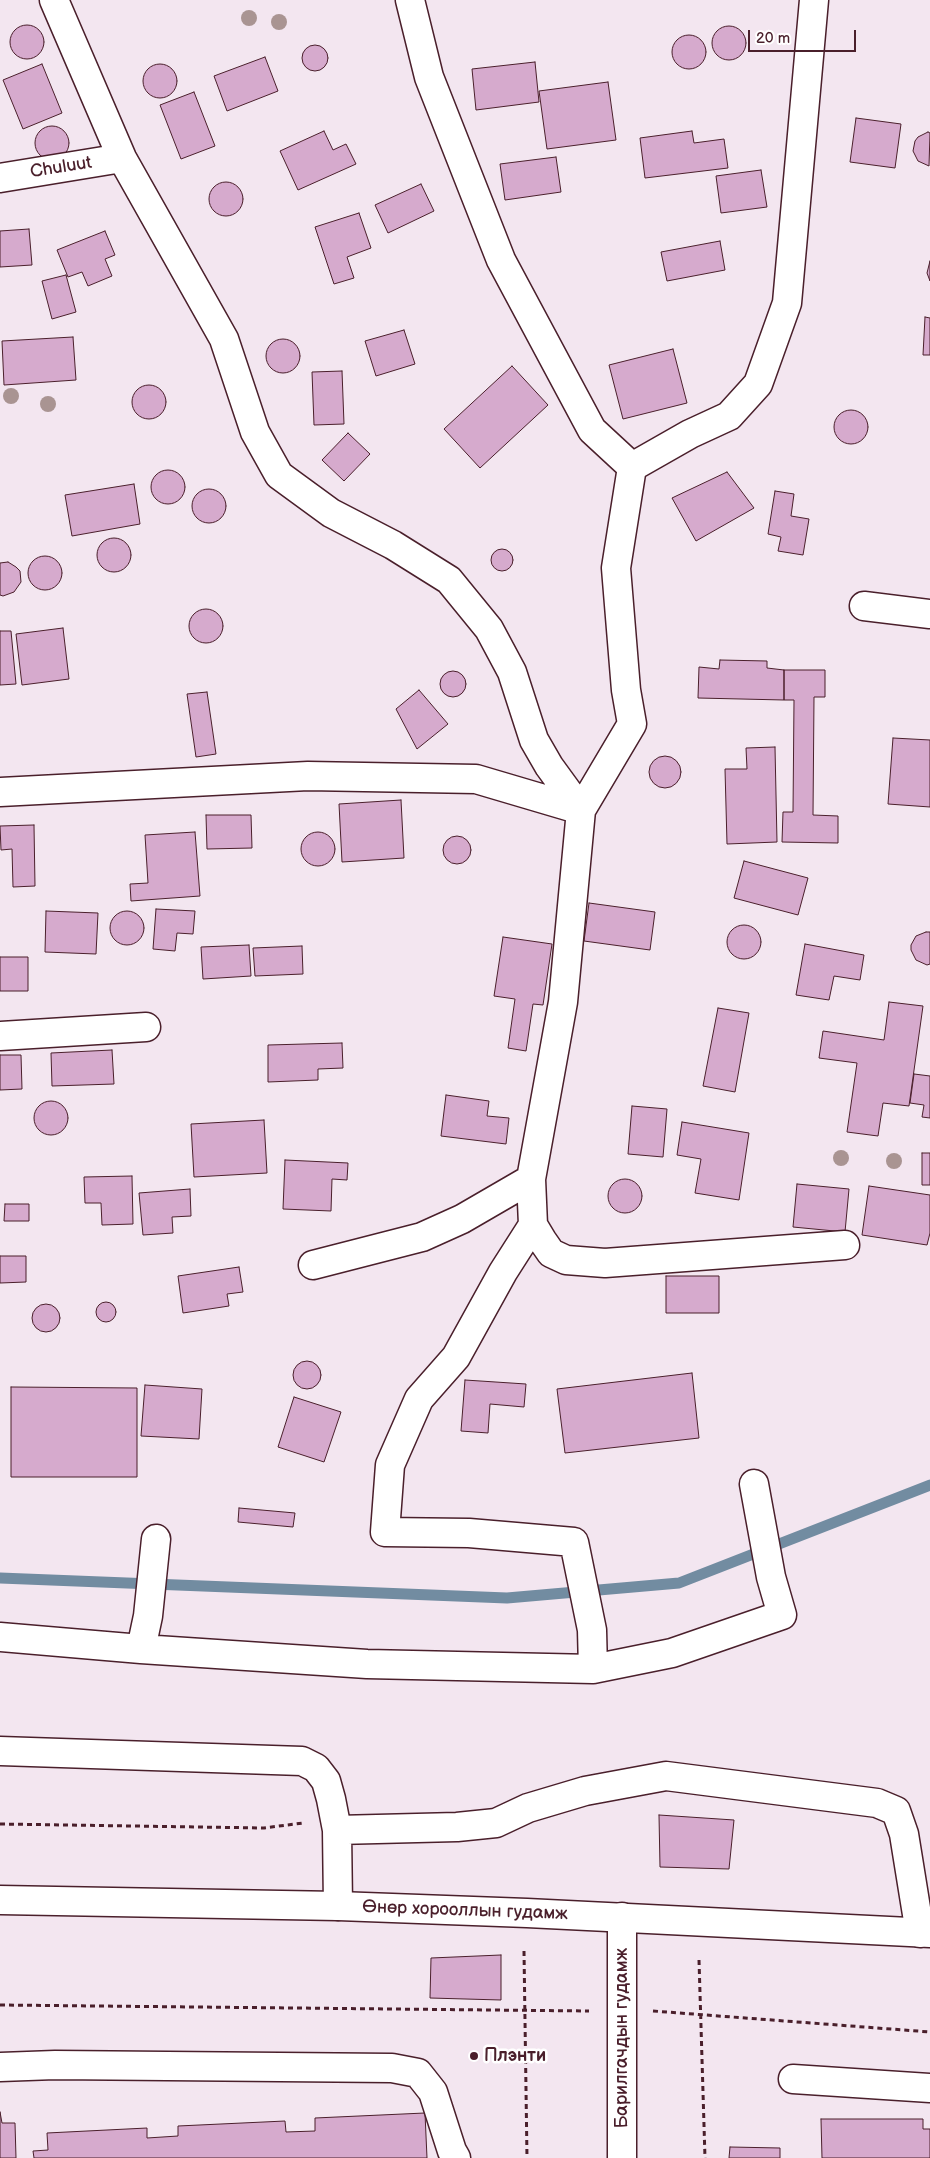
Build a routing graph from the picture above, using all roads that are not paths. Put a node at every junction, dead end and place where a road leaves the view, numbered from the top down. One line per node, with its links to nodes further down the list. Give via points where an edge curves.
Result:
1 (54, 0): 4 (street)
2 (410, 0): 6 (street, via 429,77 501,260 592,430)
3 (814, 0): 6 (street, via 786,303 758,384 729,416)
4 (122, 158): 5 (street, Chuluut); 10 (street, via 224,339 256,432 279,475 331,513 393,545 449,580 489,628 512,672 534,740)
5 (0, 178)
6 (632, 467): 10 (street, via 616,568 632,724)
7 (864, 606): 8 (street)
8 (930, 614)
9 (0, 792): 10 (street, via 308,776 476,779)
10 (581, 810): 13 (street, via 563,1002)
11 (146, 1027): 12 (street)
12 (0, 1036)
13 (531, 1180): 14 (street); 16 (street, via 462,1219 422,1237)
14 (533, 1225): 15 (street, via 552,1253 566,1260 605,1263); 21 (street, via 456,1357 419,1399 390,1465 384,1532 469,1533 577,1554 592,1630)
15 (845, 1245)
16 (313, 1265)
17 (754, 1484): 21 (street, via 771,1578 782,1615 672,1653)
18 (156, 1539): 20 (street)
19 (0, 1638): 20 (street)
20 (141, 1649): 21 (street, via 367,1664)
21 (593, 1669)
22 (0, 1751): 23 (street, via 302,1761 316,1768 326,1781)
23 (337, 1830): 25 (street); 27 (street, via 457,1827 496,1822 528,1808 585,1791 666,1776 877,1803 896,1811)
24 (0, 1900): 25 (street, Өнөр хорооллын гудамж)
25 (338, 1906): 26 (street, Өнөр хорооллын гудамж)
26 (622, 1917): 27 (street, Өнөр хорооллын гудамж); 32 (street, Барилгачдын гудамж)
27 (925, 1933)
28 (0, 2067): 31 (street, via 392,2068 418,2073 433,2092)
29 (793, 2079): 30 (street)
30 (930, 2088)
31 (456, 2158)
32 (622, 2158)

